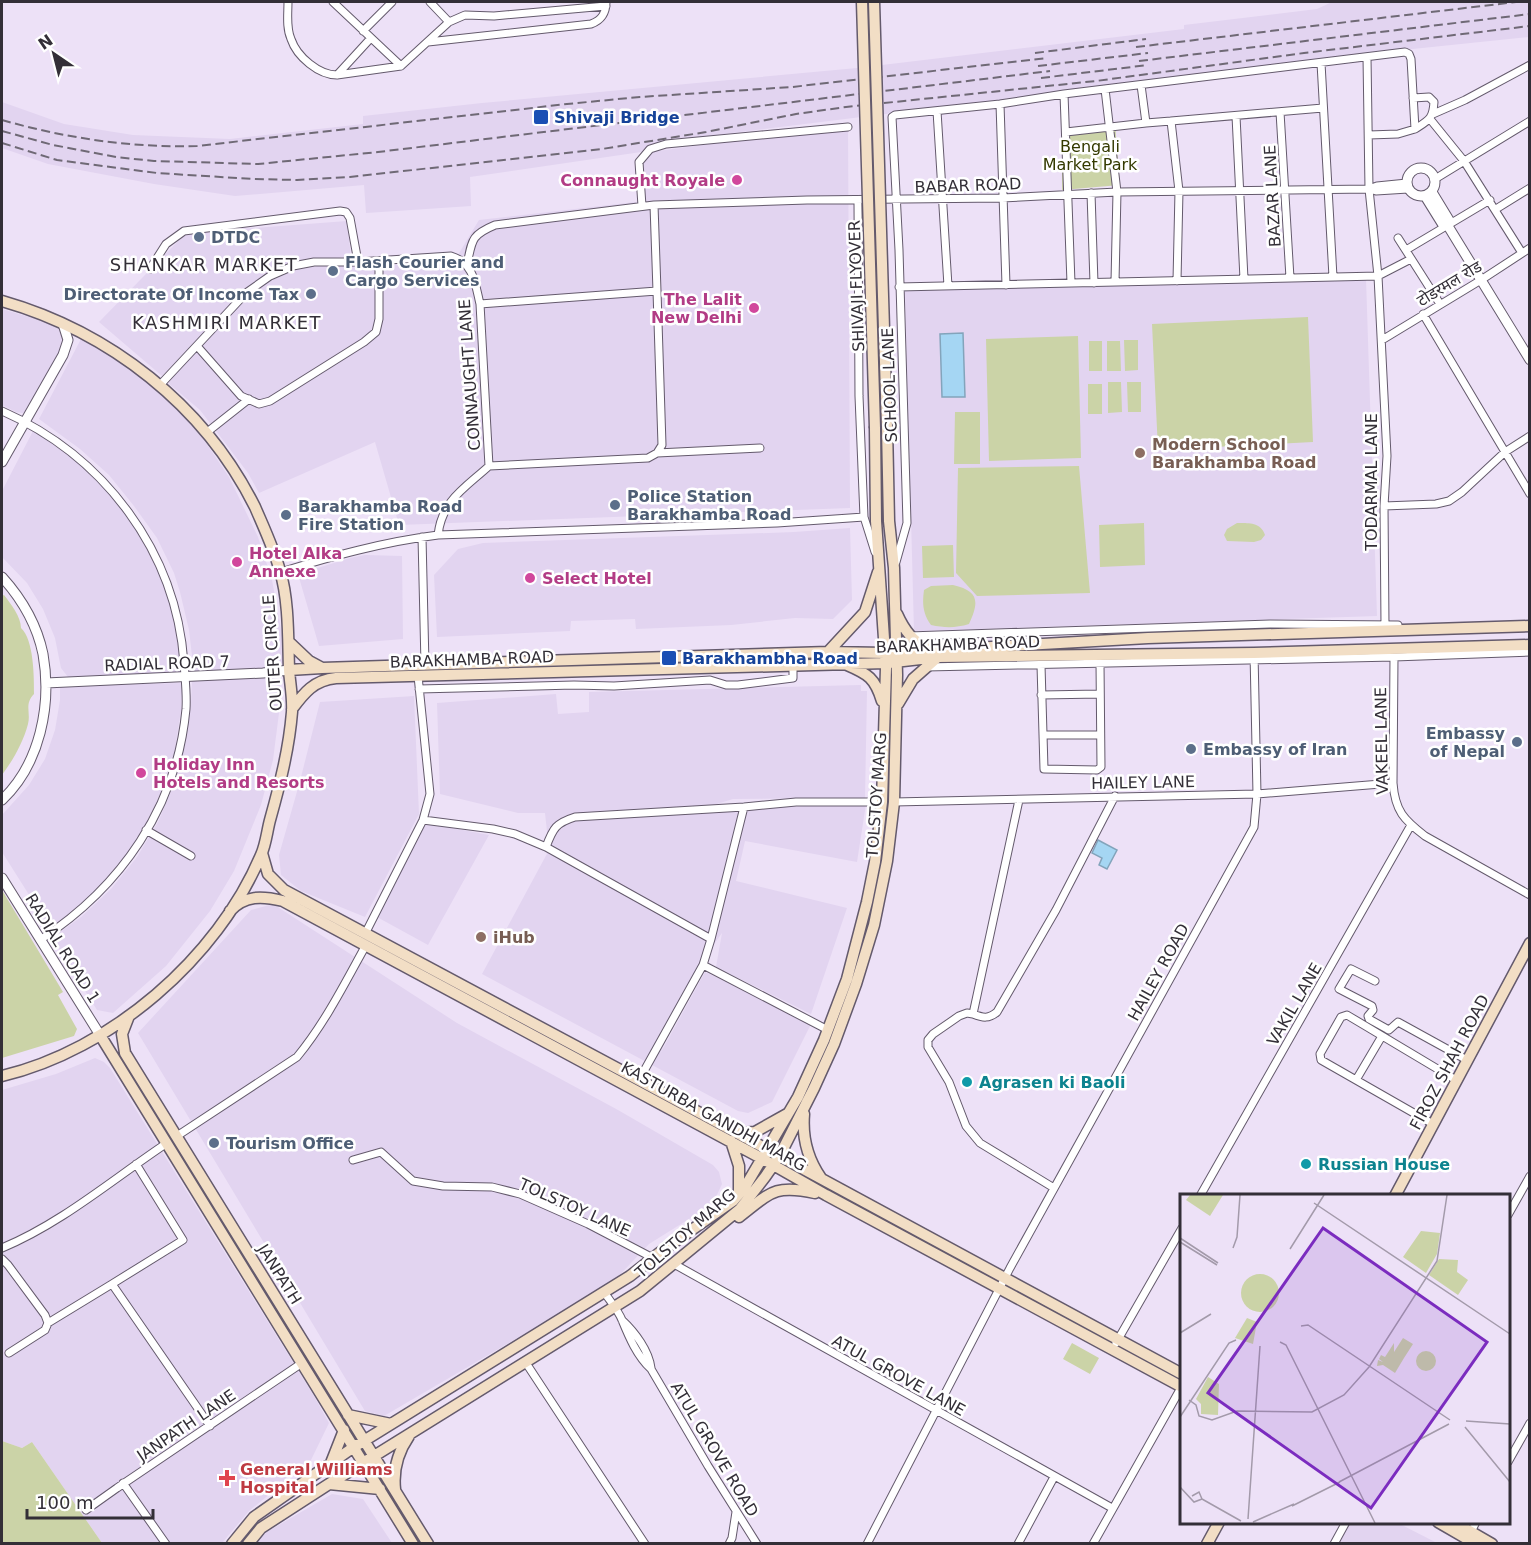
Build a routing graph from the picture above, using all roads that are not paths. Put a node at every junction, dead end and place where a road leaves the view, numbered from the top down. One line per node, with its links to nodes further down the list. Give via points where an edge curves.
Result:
1 (288, 2): 16 (street, via 288,30 297,50 318,70)
2 (333, 2): 9 (street)
3 (392, 2): 9 (street)
4 (430, 2): 8 (street)
5 (862, 2): 104 (main road, SHIVAJI FLYOVER, bridge)
6 (874, 2): 103 (main road, SHIVAJI FLYOVER, bridge, via 889,521)
7 (606, 4): 8 (street, via 494,16 465,15); 11 (street, via 604,15 591,24)
8 (449, 22): 11 (street)
9 (363, 31): 10 (street)
10 (370, 39): 15 (street); 16 (street)
11 (428, 42): 15 (street)
12 (1367, 57): 13 (street); 20 (street, via 1409,54); 34 (street, TODARMAL LANE)
13 (1321, 63): 17 (street); 22 (street)
14 (1530, 65): 26 (street)
15 (401, 66): 16 (street)
16 (337, 75)
17 (1140, 86): 18 (street); 29 (street)
18 (1105, 89): 19 (street); 31 (street)
19 (1064, 94): 21 (street); 33 (street)
20 (1413, 98): 26 (street, via 1432,99); 32 (street)
21 (1000, 104): 23 (street); 48 (street)
22 (1323, 108): 24 (street); 41 (street)
23 (937, 111): 49 (street, SCHOOL LANE, via 892,117); 50 (street)
24 (1280, 112): 25 (street); 40 (street, BAZAR LANE)
25 (1236, 116): 27 (street); 43 (street)
26 (1432, 117): 32 (street); 35 (street)
27 (1171, 121): 29 (street); 42 (street)
28 (1530, 121): 35 (street)
29 (1146, 123): 31 (street)
30 (848, 127): 54 (street, via 666,144 650,149 639,162)
31 (1110, 128): 33 (street); 44 (street)
32 (1415, 129): 34 (street)
33 (1066, 132): 46 (street)
34 (1369, 135): 39 (street, TODARMAL LANE)
35 (1464, 161): 36 (street); 51 (street)
36 (1434, 177): 37 (street, via 1429,170 1419,168 1410,174); 47 (street, via 1435,187)
37 (1408, 186): 39 (street, BABAR ROAD); 47 (street, via 1418,196)
38 (1530, 188): 55 (street)
39 (1369, 189): 41 (street, BABAR ROAD); 66 (street, TODARMAL LANE)
40 (1286, 190): 41 (street, BABAR ROAD); 43 (street, BABAR ROAD); 68 (street, BAZAR LANE)
41 (1328, 190): 67 (street)
42 (1179, 191): 43 (street, BABAR ROAD); 44 (street, BABAR ROAD); 71 (street)
43 (1239, 191): 69 (street)
44 (1117, 192): 45 (street, BABAR ROAD); 72 (street)
45 (1091, 193): 46 (street, BABAR ROAD); 74 (street)
46 (1068, 194): 48 (street, BABAR ROAD); 73 (street)
47 (1429, 194): 56 (street, via 1449,220)
48 (1002, 198): 50 (street, BABAR ROAD); 75 (street)
49 (895, 200): 50 (street, BABAR ROAD); 52 (street, BABAR ROAD); 77 (street, SCHOOL LANE)
50 (942, 200): 76 (street)
51 (1490, 200): 55 (street); 56 (street)
52 (858, 201): 53 (street, BABAR ROAD); 100 (street)
53 (654, 205): 54 (street, BABAR ROAD); 78 (street)
54 (642, 206): 64 (street, BABAR ROAD, via 495,225 472,240)
55 (1496, 209): 60 (street)
56 (1448, 226): 59 (street); 70 (street)
57 (1398, 238): 59 (street)
58 (1530, 248): 60 (street, टोडरमल रोड)
59 (1406, 250): 61 (street)
60 (1522, 253): 70 (street, टोडरमल रोड)
61 (1411, 259): 66 (street); 81 (street)
62 (379, 261): 63 (street); 64 (street, via 451,256); 88 (street, via 376,332 270,401 259,404)
63 (358, 262): 65 (street, via 350,218 340,211 184,231 166,244); 85 (street, via 314,262 270,276 246,293)
64 (467, 265): 80 (street, CONNAUGHT LANE)
65 (150, 268)
66 (1378, 276): 67 (street); 84 (street, TODARMAL LANE)
67 (1333, 277): 68 (street)
68 (1290, 278): 69 (street)
69 (1244, 279): 71 (street)
70 (1481, 280): 81 (street, टोडरमल रोड); 86 (street)
71 (1177, 281): 72 (street)
72 (1115, 282): 74 (street)
73 (1071, 283): 74 (street); 75 (street)
74 (1094, 283)
75 (1006, 285): 76 (street)
76 (948, 286): 77 (street)
77 (899, 287): 103 (street, SCHOOL LANE, via 907,523)
78 (657, 291): 80 (street); 95 (street, via 662,446)
79 (2, 302): 83 (main road, OUTER CIRCLE)
80 (480, 304): 97 (street, CONNAUGHT LANE)
81 (1440, 304): 82 (street, टोडरमल रोड)
82 (1423, 314): 84 (street, टोडरमल रोड); 94 (street)
83 (63, 324): 87 (main road, OUTER CIRCLE, via 106,345); 90 (street, via 68,340 65,350)
84 (1382, 340): 99 (street, TODARMAL LANE, via 1387,456)
85 (197, 346): 87 (street); 88 (street, via 241,396)
86 (1530, 360)
87 (160, 385): 91 (main road, OUTER CIRCLE)
88 (249, 399): 91 (street)
89 (2, 411): 90 (street)
90 (25, 422): 96 (street); 131 (street, via 90,467 140,527 173,599)
91 (206, 433): 105 (main road, OUTER CIRCLE, via 245,489)
92 (1530, 436): 94 (street)
93 (760, 448): 95 (street)
94 (1505, 452): 98 (street); 99 (street, via 1449,501)
95 (657, 453): 97 (street, via 648,458)
96 (2, 462)
97 (489, 466): 101 (street, CONNAUGHT LANE, via 452,499 439,519)
98 (1530, 494)
99 (1384, 506): 109 (street, TODARMAL LANE)
100 (864, 517): 101 (street); 104 (street)
101 (438, 535): 102 (street)
102 (422, 537): 105 (street, via 363,548); 124 (street)
103 (894, 568): 107 (main road, SHIVAJI FLYOVER)
104 (880, 569): 115 (main road, via 866,610); 119 (main road, SHIVAJI FLYOVER)
105 (281, 572): 113 (main road, OUTER CIRCLE)
106 (2, 577): 132 (street, via 30,616 43,652)
107 (895, 609): 112 (main road); 119 (main road, SHIVAJI FLYOVER)
108 (1530, 621): 109 (street)
109 (1386, 625): 111 (street)
110 (1530, 626): 111 (main road, BARAKHAMBA ROAD)
111 (1250, 630): 112 (street); 117 (main road, BARAKHAMBA ROAD)
112 (909, 636): 117 (main road)
113 (290, 643): 127 (main road); 128 (main road, OUTER CIRCLE)
114 (1530, 645): 118 (main road, BARAKHAMBA ROAD)
115 (828, 652): 119 (main road, BARAKHAMBA ROAD); 124 (main road, BARAKHAMBA ROAD)
116 (1530, 652): 120 (street)
117 (935, 654): 118 (main road, BARAKHAMBA ROAD); 119 (main road, BARAKHAMBA ROAD); 126 (main road)
118 (1254, 656): 120 (street); 122 (street); 142 (street, HAILEY ROAD)
119 (891, 657): 121 (main road, BARAKHAMBA ROAD); 138 (main road, TOLSTOY MARG)
120 (1394, 657): 141 (street, VAKEEL LANE)
121 (844, 663): 123 (main road, BARAKHAMBA ROAD); 138 (main road, via 871,678)
122 (1100, 663): 125 (street); 136 (street)
123 (793, 664): 129 (main road, BARAKHAMBA ROAD); 133 (street, via 793,678 738,685 710,681)
124 (425, 665): 127 (main road, BARAKHAMBA ROAD)
125 (1041, 665): 126 (street); 135 (street)
126 (925, 667): 138 (main road)
127 (322, 668): 128 (main road, BARAKHAMBA ROAD)
128 (289, 669): 131 (street, RADIAL ROAD 7); 137 (main road, OUTER CIRCLE)
129 (536, 672): 130 (main road, BARAKHAMBA ROAD); 133 (street)
130 (418, 676): 134 (street); 137 (main road, BARAKHAMBA ROAD, via 323,680 314,684)
131 (185, 677): 132 (street, RADIAL ROAD 7); 150 (street, via 186,706 177,756)
132 (46, 683): 144 (street, via 42,729 35,750)
133 (537, 686): 134 (street)
134 (419, 689): 148 (street, via 430,794)
135 (1041, 694): 136 (street); 139 (street)
136 (1100, 694): 140 (street)
137 (292, 710): 152 (main road, OUTER CIRCLE, via 283,776)
138 (890, 710): 146 (main road, TOLSTOY MARG)
139 (1043, 735): 140 (street); 140 (street, via 1046,770 1097,770 1101,767)
140 (1100, 735)
141 (1393, 783): 142 (street, HAILEY LANE); 149 (street, VAKEEL LANE, via 1399,811)
142 (1257, 794): 143 (street, HAILEY LANE); 185 (street, HAILEY ROAD, via 1254,827 1247,842)
143 (1115, 796): 145 (street, HAILEY LANE); 163 (street, via 997,1012 990,1018)
144 (2, 800)
145 (1019, 800): 146 (street, HAILEY LANE); 163 (street)
146 (888, 802): 147 (street, HAILEY LANE, via 796,802); 165 (main road, TOLSTOY MARG, via 863,919); 173 (main road, TOLSTOY MARG, via 885,871 872,930 834,1044)
147 (744, 807): 151 (street, HAILEY LANE, via 575,816 552,830); 158 (street)
148 (423, 820): 151 (street, via 494,829); 157 (street)
149 (1411, 825): 155 (street, VAKEEL LANE); 187 (street, VAKIL LANE)
150 (146, 830): 153 (street); 159 (street, via 102,891)
151 (546, 847): 158 (street)
152 (262, 853): 156 (main road, OUTER CIRCLE); 157 (main road, KASTURBA GANDHI MARG, via 266,869 279,887)
153 (191, 856)
154 (2, 878): 159 (street, RADIAL ROAD 1)
155 (1530, 895)
156 (230, 911): 157 (main road, KASTURBA GANDHI MARG, via 250,898 274,899); 164 (main road, OUTER CIRCLE, via 210,940 178,974)
157 (365, 939): 170 (main road, KASTURBA GANDHI MARG); 176 (street, via 334,1003 297,1057); 177 (main road, KASTURBA GANDHI MARG)
158 (711, 939): 161 (street)
159 (40, 940): 166 (street, RADIAL ROAD 1)
160 (1530, 943): 168 (main road, FIROZ SHAH ROAD)
161 (703, 965): 165 (street); 170 (street)
162 (1375, 981): 168 (street, via 1351,969 1339,989 1372,1006 1369,1019 1387,1029 1398,1022)
163 (973, 1014): 185 (street, via 959,1016 933,1034 928,1047 949,1082 972,1135)
164 (129, 1016): 166 (main road, OUTER CIRCLE); 176 (main road, JANPATH, via 122,1034 125,1053)
165 (828, 1030): 174 (main road, TOLSTOY MARG)
166 (100, 1035): 169 (main road, OUTER CIRCLE, via 40,1064); 178 (main road, JANPATH)
167 (1382, 1036): 171 (street); 171 (street, via 1347,1015 1341,1017 1320,1058); 172 (street)
168 (1467, 1060): 172 (main road, FIROZ SHAH ROAD)
169 (2, 1076)
170 (639, 1080): 177 (main road, KASTURBA GANDHI MARG)
171 (1356, 1080): 175 (street)
172 (1456, 1080): 175 (main road, FIROZ SHAH ROAD)
173 (804, 1108): 181 (main road, TOLSTOY MARG); 184 (main road, via 806,1146)
174 (788, 1114): 177 (main road); 179 (main road, TOLSTOY MARG)
175 (1433, 1125): 188 (main road, FIROZ SHAH ROAD)
176 (177, 1136): 211 (main road, JANPATH)
177 (735, 1137): 179 (main road, KASTURBA GANDHI MARG); 186 (main road)
178 (166, 1143): 182 (street); 206 (main road, JANPATH)
179 (764, 1153): 181 (main road, KASTURBA GANDHI MARG); 186 (main road, TOLSTOY MARG)
180 (353, 1160): 194 (street, TOLSTOY LANE, via 381,1152 412,1181 492,1187 520,1194)
181 (776, 1161): 184 (main road, KASTURBA GANDHI MARG); 189 (main road, KASTURBA GANDHI MARG); 193 (main road, TOLSTOY MARG, via 740,1209)
182 (136, 1164): 192 (street, via 65,1214); 198 (street, via 183,1240)
183 (1530, 1176): 190 (street)
184 (822, 1180): 197 (main road, KASTURBA GANDHI MARG)
185 (1054, 1188): 197 (street, HAILEY ROAD)
186 (739, 1194): 194 (main road, TOLSTOY MARG)
187 (1201, 1194)
188 (1396, 1194)
189 (826, 1195): 193 (main road, via 795,1188 768,1194); 199 (main road, KASTURBA GANDHI MARG)
190 (1510, 1213)
191 (1180, 1231): 203 (street)
192 (2, 1248)
193 (690, 1252): 196 (main road, TOLSTOY MARG)
194 (653, 1258): 200 (main road, TOLSTOY MARG)
195 (2, 1259): 202 (street)
196 (674, 1264): 201 (main road, TOLSTOY MARG); 210 (street, ATUL GROVE LANE)
197 (1005, 1277): 199 (street, HAILEY ROAD); 203 (main road, KASTURBA GANDHI MARG)
198 (112, 1284): 202 (street); 214 (street)
199 (999, 1289): 203 (main road, KASTURBA GANDHI MARG); 210 (street)
200 (604, 1292): 201 (street, ATUL GROVE ROAD); 213 (main road, TOLSTOY MARG)
201 (615, 1307): 205 (main road, TOLSTOY MARG); 229 (street, ATUL GROVE ROAD)
202 (48, 1323): 204 (street, via 45,1330)
203 (1114, 1345): 207 (main road, KASTURBA GANDHI MARG); 208 (main road, KASTURBA GANDHI MARG)
204 (9, 1353)
205 (526, 1363): 216 (main road, TOLSTOY MARG); 239 (street)
206 (302, 1364): 214 (street, JANPATH LANE); 215 (main road, JANPATH)
207 (1180, 1373)
208 (1180, 1386)
209 (1180, 1390): 227 (street)
210 (937, 1411): 222 (street, ATUL GROVE LANE); 242 (street)
211 (348, 1415): 213 (main road); 217 (main road, JANPATH)
212 (1530, 1423): 220 (street)
213 (391, 1424): 217 (main road, TOLSTOY MARG)
214 (210, 1426): 223 (street, JANPATH LANE)
215 (344, 1430): 218 (main road, JANPATH); 221 (main road)
216 (411, 1433): 219 (main road, TOLSTOY MARG); 226 (main road, via 396,1466)
217 (366, 1440): 218 (main road, TOLSTOY MARG); 219 (main road, JANPATH)
218 (354, 1447): 219 (main road, JANPATH); 221 (main road, TOLSTOY MARG)
219 (368, 1460): 224 (main road, TOLSTOY MARG); 225 (main road, JANPATH); 226 (main road, JANPATH)
220 (1510, 1460)
221 (332, 1463): 235 (main road, TOLSTOY MARG, via 254,1517)
222 (1054, 1477): 227 (street, ATUL GROVE LANE); 243 (street)
223 (123, 1483): 228 (street, JANPATH LANE); 234 (street)
224 (329, 1484): 225 (main road); 236 (main road, TOLSTOY MARG, via 261,1528)
225 (380, 1489): 237 (main road, JANPATH)
226 (396, 1492): 238 (main road, JANPATH)
227 (1112, 1508): 244 (street)
228 (86, 1510)
229 (736, 1512): 240 (street); 241 (street, ATUL GROVE ROAD)
230 (1217, 1524): 245 (main road)
231 (1345, 1524): 246 (street)
232 (1441, 1524): 247 (main road)
233 (1474, 1527): 248 (main road)
234 (166, 1544)
235 (232, 1544)
236 (248, 1544)
237 (413, 1544)
238 (428, 1544)
239 (645, 1544)
240 (729, 1544)
241 (757, 1544)
242 (867, 1544)
243 (1018, 1544)
244 (1093, 1544)
245 (1207, 1544)
246 (1334, 1544)
247 (1476, 1544)
248 (1492, 1544)

